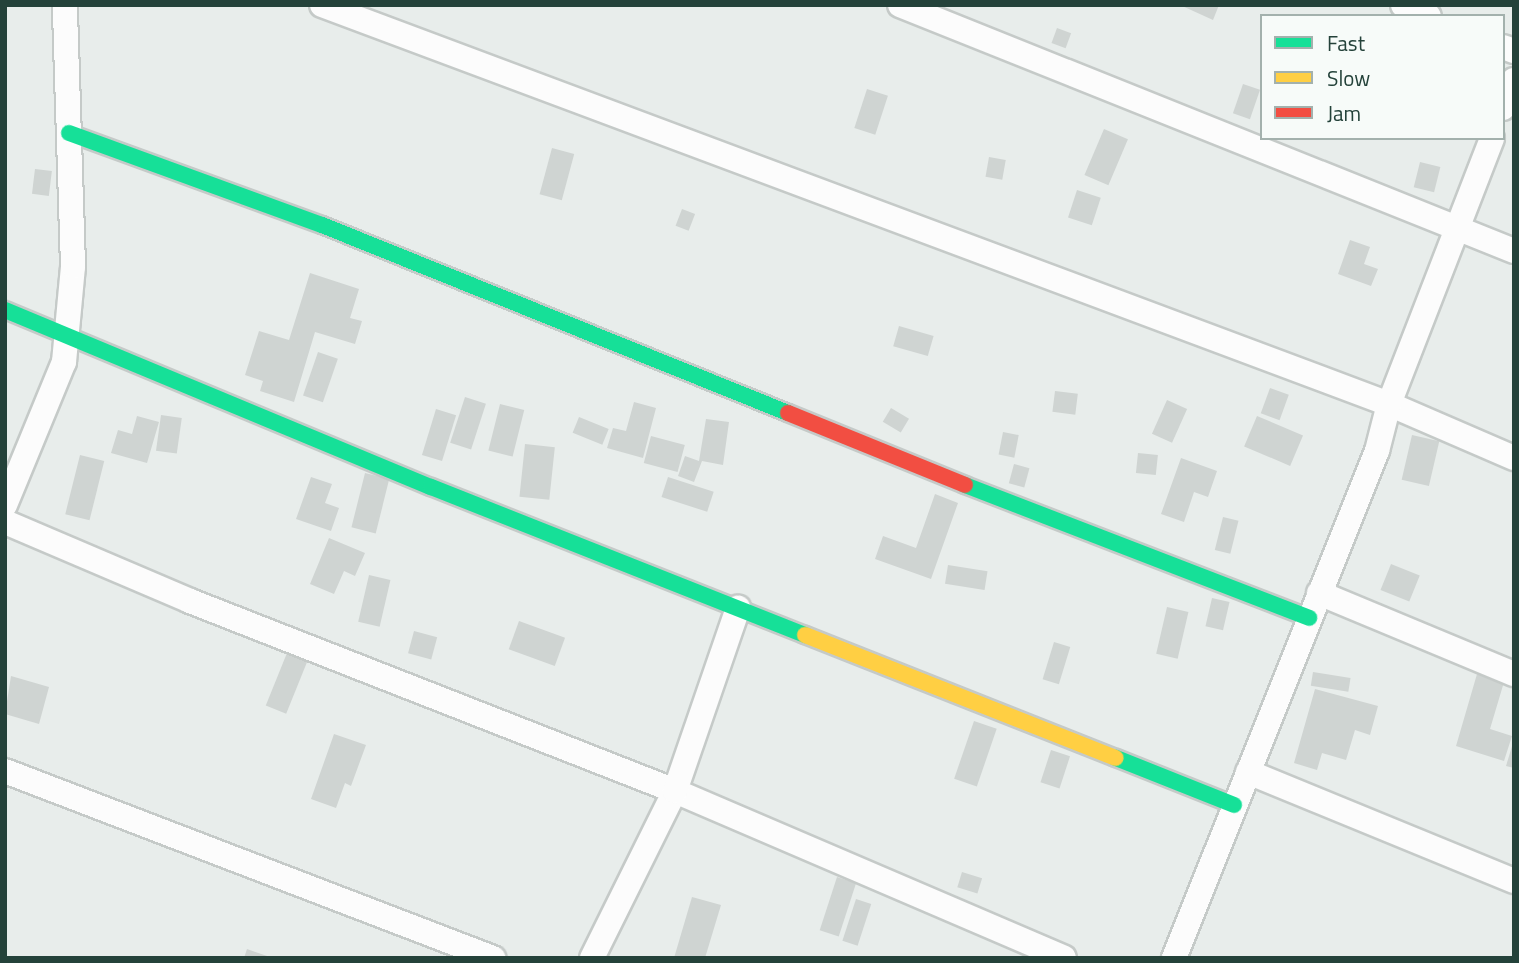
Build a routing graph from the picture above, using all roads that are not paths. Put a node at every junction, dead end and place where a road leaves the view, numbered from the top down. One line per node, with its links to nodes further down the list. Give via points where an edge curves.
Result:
1 (65, 5): 8 (street)
2 (322, 5): 14 (street)
3 (900, 5): 10 (street)
4 (1403, 5): 5 (street)
5 (1424, 14)
6 (1514, 80): 7 (street)
7 (1505, 103)
8 (69, 133): 13 (street, via 74,266); 20 (street, via 322,225 1019,508)
9 (1491, 140): 10 (street)
10 (1458, 228): 11 (street); 14 (street)
11 (1514, 251)
12 (5, 310): 13 (street)
13 (66, 334): 16 (street, via 64,362); 19 (street, via 431,487)
14 (1389, 404): 15 (street); 18 (street, via 1377,451)
15 (1514, 458)
16 (5, 505)
17 (5, 522): 24 (street, via 190,601)
18 (1319, 593): 20 (street); 21 (street)
19 (738, 608): 24 (street); 25 (street)
20 (1309, 618): 23 (street)
21 (1514, 674)
22 (5, 771): 27 (street)
23 (1248, 772): 25 (street); 26 (street)
24 (675, 791): 28 (street); 29 (street)
25 (1234, 805): 30 (street)
26 (1514, 881)
27 (493, 958)
28 (592, 958)
29 (1064, 958)
30 (1174, 958)

